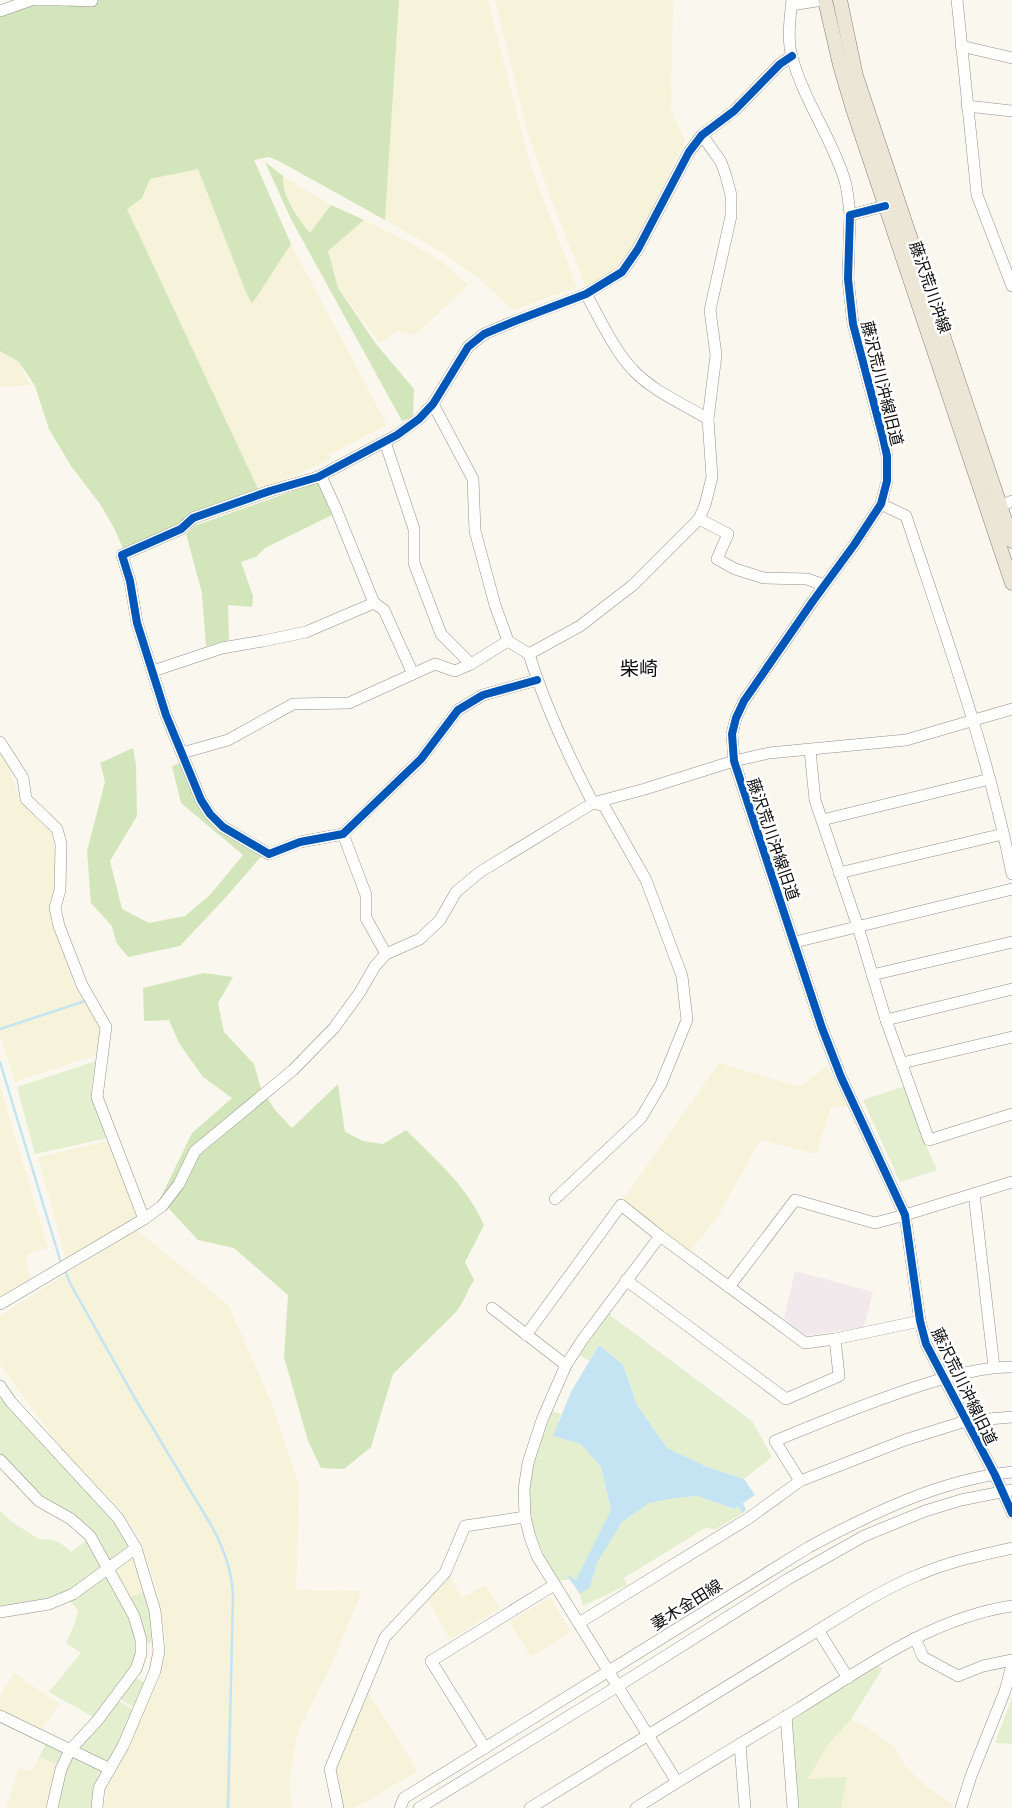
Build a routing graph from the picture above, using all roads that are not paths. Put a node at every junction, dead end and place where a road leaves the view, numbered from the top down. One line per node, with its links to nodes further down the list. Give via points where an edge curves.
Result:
1 (31, 0): 9 (street)
2 (37, 0): 3 (street)
3 (64, 0): 7 (street)
4 (824, 0): 8 (street); 16 (main road, 藤沢荒川沖線, via 840,65)
5 (840, 0): 24 (main road, 藤沢荒川沖線, via 856,76)
6 (957, 0): 10 (street)
7 (92, 1)
8 (791, 3): 11 (street, 藤沢荒川沖線旧道)
9 (0, 10)
10 (961, 46): 12 (street); 13 (street)
11 (792, 56): 15 (street, via 734,111); 17 (street, 藤沢荒川沖線旧道, via 846,182)
12 (1012, 58)
13 (967, 106): 14 (street); 18 (street, via 977,194)
14 (1012, 111)
15 (702, 135): 19 (street, via 689,152 626,267); 21 (street, via 721,162 730,195 731,216 710,310 716,355)
16 (885, 206): 17 (street); 28 (main road, 藤沢荒川沖線)
17 (850, 215): 25 (street, 藤沢荒川沖線旧道, via 848,279 853,324 887,456 887,481)
18 (1012, 286)
19 (586, 294): 20 (street, via 484,334 468,348); 21 (street, via 632,369 678,404)
20 (433, 404): 22 (street, via 419,419); 31 (street, via 472,478 475,531)
21 (708, 418): 26 (street, via 712,478)
22 (384, 442): 23 (street); 33 (street, via 414,529 414,563 441,634)
23 (321, 476): 30 (street); 34 (street, via 193,518 181,528 122,555 130,581 136,623)
24 (1006, 503): 27 (main road, 藤沢荒川沖線)
25 (881, 504): 29 (street, 藤沢荒川沖線旧道); 38 (street, via 906,516)
26 (699, 519): 29 (street, via 728,534 717,559 735,569 764,578 807,579); 32 (street, via 633,585 580,626)
27 (1012, 542)
28 (1012, 583)
29 (824, 586): 42 (street, 藤沢荒川沖線旧道, via 744,700 732,734)
30 (374, 603): 34 (street, via 306,632 222,648); 35 (street, via 384,610)
31 (508, 641): 32 (street); 33 (street)
32 (529, 654): 36 (street)
33 (471, 664): 35 (street, via 455,671 435,664)
34 (153, 671): 41 (street)
35 (413, 674): 41 (street, via 349,703 293,704 228,740)
36 (537, 680): 44 (street, via 565,748); 46 (street, via 483,694 458,710 421,759)
37 (1012, 708): 38 (street)
38 (973, 721): 40 (street, via 906,740); 43 (street)
39 (0, 742): 65 (street, via 22,778 26,799 57,829 61,844 60,890 55,908 59,926 82,985 106,1027 97,1097)
40 (810, 750): 42 (street, via 769,753); 45 (street, via 815,800)
41 (182, 753): 46 (street, via 200,800 210,814 224,827 268,854 300,842)
42 (734, 762): 44 (street); 52 (street, 藤沢荒川沖線旧道)
43 (990, 779): 45 (street); 47 (street)
44 (593, 803): 54 (street, via 480,872 456,892 440,920 420,939); 63 (street, via 604,806 646,880 682,976 687,1020 661,1084 641,1118)
45 (822, 820): 48 (street)
46 (343, 834): 54 (street, via 366,895 366,918)
47 (1003, 834): 48 (street); 49 (street)
48 (839, 873): 51 (street)
49 (1012, 874)
50 (1012, 889): 51 (street)
51 (858, 926): 52 (street); 55 (street)
52 (795, 942): 64 (street, 藤沢荒川沖線旧道, via 841,1077)
53 (1012, 942): 55 (street)
54 (386, 954): 65 (street, via 334,1028 293,1070 195,1151 179,1184 162,1206)
55 (872, 975): 57 (street)
56 (1012, 989): 57 (street)
57 (886, 1020): 59 (street)
58 (1012, 1037): 59 (street)
59 (902, 1063): 60 (street, via 929,1140)
60 (1012, 1114)
61 (1012, 1182): 62 (street)
62 (974, 1194): 64 (street); 75 (street)
63 (555, 1199)
64 (905, 1215): 68 (street, via 875,1223 795,1200); 71 (street, 藤沢荒川沖線旧道)
65 (144, 1219): 69 (street)
66 (660, 1236): 67 (street); 68 (street); 72 (street, via 621,1204)
67 (626, 1280): 73 (street, via 786,1399 839,1376); 74 (street)
68 (729, 1287): 73 (street, via 805,1343)
69 (0, 1304)
70 (492, 1308): 72 (street)
71 (920, 1321): 73 (street); 77 (street, 藤沢荒川沖線旧道, via 926,1344)
72 (526, 1335): 74 (street)
73 (835, 1339)
74 (566, 1365): 87 (street, via 528,1463 524,1489)
75 (994, 1367): 76 (street); 77 (street)
76 (1012, 1367)
77 (944, 1378): 80 (street, 藤沢荒川沖線旧道); 84 (street, via 852,1409 775,1441)
78 (0, 1386): 88 (street, via 118,1518)
79 (1012, 1417): 80 (street)
80 (966, 1422): 83 (street, 藤沢荒川沖線旧道); 84 (street, via 905,1440)
81 (0, 1460): 90 (street, via 39,1501 71,1519 90,1536)
82 (1012, 1472): 83 (street, 妻木金田線)
83 (995, 1475): 85 (street, 藤沢荒川沖線旧道); 99 (street, 妻木金田線, via 920,1495 861,1518)
84 (800, 1481): 94 (street, via 750,1518)
85 (1008, 1491): 86 (street, 藤沢荒川沖線旧道); 101 (street, 妻木金田線, via 961,1500 864,1536 788,1579)
86 (1012, 1513)
87 (525, 1517): 91 (street, via 537,1556); 112 (street, via 465,1526 445,1572 385,1637 330,1769)
88 (136, 1548): 90 (street); 108 (street, via 155,1611 159,1650 151,1682)
89 (1012, 1548): 95 (street, via 920,1574)
90 (109, 1567): 93 (street, via 73,1594 49,1604); 107 (street, via 134,1616 141,1640 141,1654 136,1669 123,1688)
91 (554, 1585): 94 (street); 106 (street, via 431,1661)
92 (1012, 1606): 96 (street, via 960,1619)
93 (0, 1612)
94 (579, 1623): 99 (street)
95 (818, 1630): 100 (street); 104 (street)
96 (915, 1638): 97 (street, via 923,1657 958,1676); 100 (street)
97 (1012, 1660)
98 (1012, 1665): 119 (street, via 1006,1692 970,1776)
99 (609, 1671): 101 (street); 106 (street, 妻木金田線)
100 (848, 1678): 103 (street)
101 (618, 1686): 104 (street); 114 (street, 妻木金田線)
102 (0, 1716): 107 (street)
103 (786, 1716): 105 (street); 118 (street)
104 (648, 1735): 109 (street); 115 (street)
105 (740, 1744): 109 (street); 117 (street)
106 (485, 1748): 113 (street, 妻木金田線, via 404,1798)
107 (70, 1750): 108 (street); 110 (street, via 61,1769)
108 (110, 1769): 111 (street, via 99,1788)
109 (677, 1782): 116 (street)
110 (52, 1808)
111 (97, 1808)
112 (338, 1808)
113 (400, 1808)
114 (420, 1808)
115 (530, 1808)
116 (636, 1808)
117 (745, 1808)
118 (793, 1808)
119 (961, 1808)

